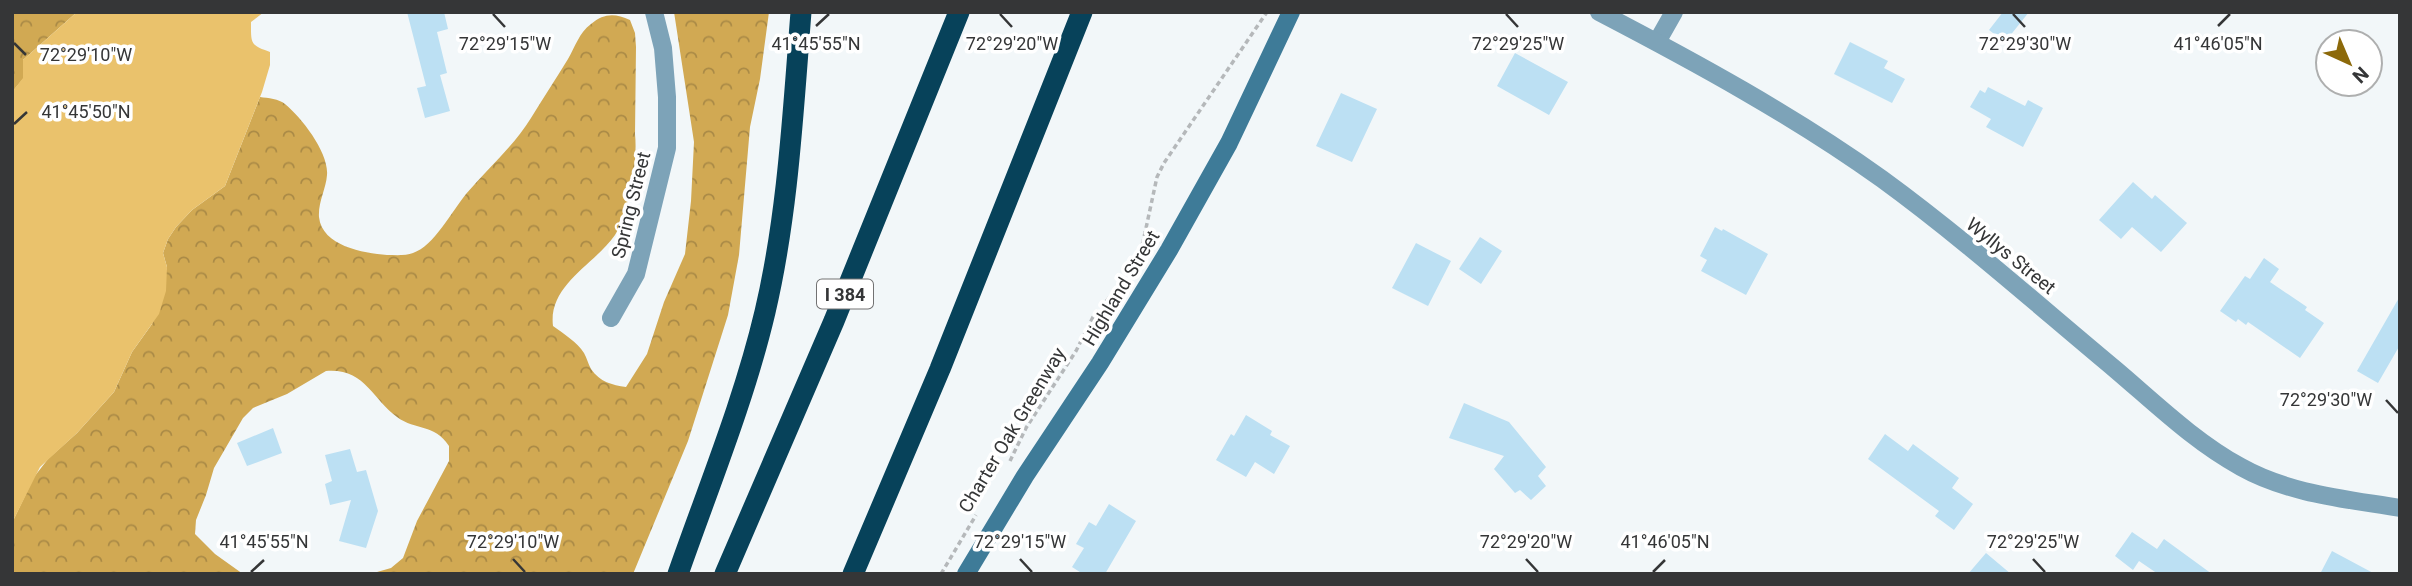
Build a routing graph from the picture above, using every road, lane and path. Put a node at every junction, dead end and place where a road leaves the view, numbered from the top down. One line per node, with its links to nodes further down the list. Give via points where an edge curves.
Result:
1 (654, 12): 10 (street, Spring Street, via 663,48 667,148 636,274)
2 (801, 12): 14 (highway, via 782,215 765,314)
3 (959, 12): 15 (highway, I 384)
4 (1082, 12): 16 (highway)
5 (1267, 12): 11 (path, Charter Oak Greenway, via 1164,163 1135,264 1093,317)
6 (1291, 12): 18 (main road, Highland Street, via 1229,143 1170,250)
7 (1599, 12): 9 (street, Wyllys Street)
8 (1674, 12): 9 (street)
9 (1657, 42): 12 (street, Wyllys Street, via 1808,130 1882,180 2190,432 2242,468 2289,487)
10 (611, 318)
11 (1005, 469)
12 (2400, 508)
13 (980, 510): 17 (path, Charter Oak Greenway)
14 (678, 574)
15 (725, 574)
16 (853, 574)
17 (941, 574)
18 (966, 574)

